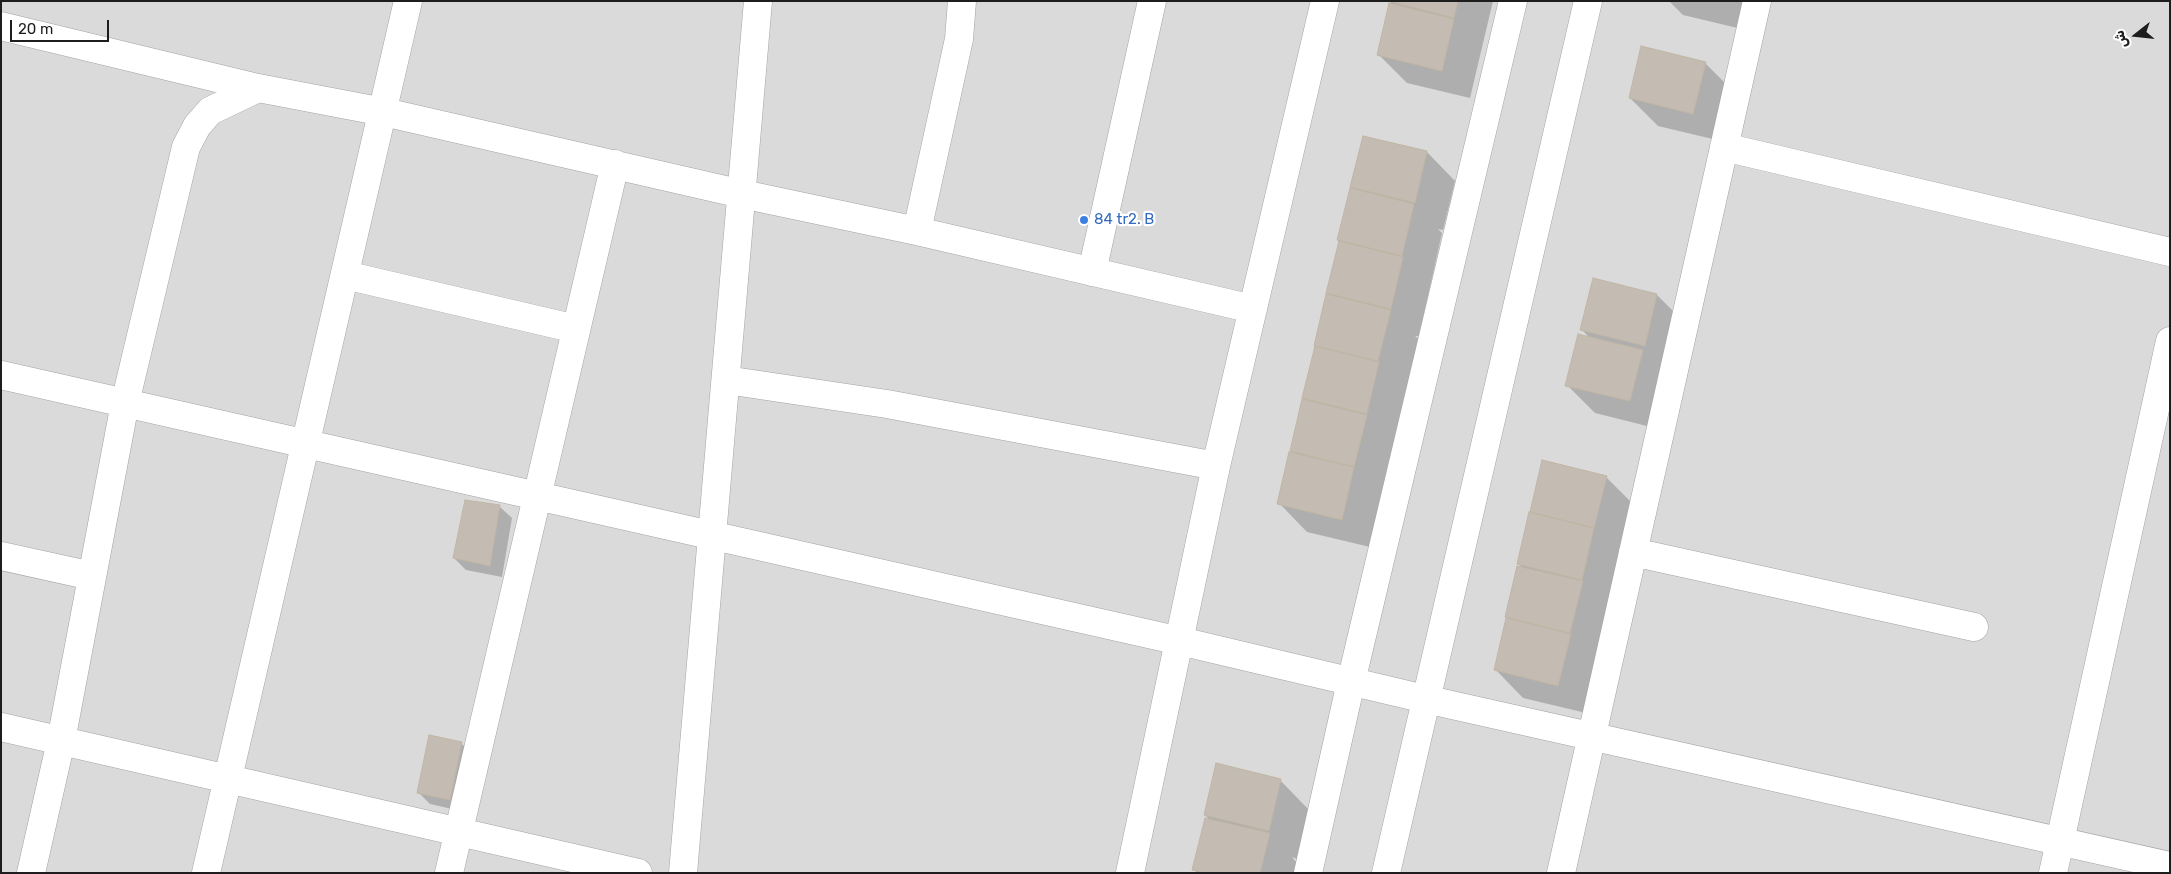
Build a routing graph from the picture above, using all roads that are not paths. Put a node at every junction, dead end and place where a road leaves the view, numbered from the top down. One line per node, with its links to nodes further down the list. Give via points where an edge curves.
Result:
1 (408, 1): 11 (street)
2 (758, 1): 14 (street)
3 (962, 1): 15 (street, via 959,39)
4 (1152, 1): 17 (street)
5 (1325, 1): 19 (street)
6 (1513, 1): 34 (street)
7 (1588, 1): 35 (street)
8 (1757, 1): 12 (street)
9 (1, 26): 10 (street)
10 (258, 88): 11 (street); 24 (street, via 210,111 186,147)
11 (384, 112): 13 (street); 18 (street)
12 (1724, 146): 16 (street); 29 (street)
13 (615, 164): 14 (street); 20 (street)
14 (742, 194): 15 (street); 23 (street)
15 (917, 231): 17 (street)
16 (2170, 252)
17 (1092, 272): 19 (street)
18 (345, 275): 20 (street); 25 (street)
19 (1253, 310): 26 (street)
20 (576, 329): 27 (street)
21 (2170, 341): 41 (street)
22 (1, 375): 24 (street)
23 (726, 380): 26 (street, via 887,404); 28 (street)
24 (125, 403): 25 (street); 31 (street)
25 (304, 444): 27 (street); 39 (street)
26 (1216, 466): 33 (street)
27 (536, 496): 28 (street); 40 (street)
28 (712, 536): 33 (street); 47 (street)
29 (1633, 552): 32 (street); 37 (street)
30 (1, 556): 31 (street)
31 (92, 576): 38 (street)
32 (1974, 628)
33 (1180, 641): 34 (street); 48 (street)
34 (1351, 682): 35 (street); 49 (street)
35 (1426, 699): 37 (street); 50 (street)
36 (1, 727): 38 (street)
37 (1592, 736): 41 (street); 51 (street)
38 (61, 741): 39 (street); 43 (street)
39 (227, 779): 40 (street); 44 (street)
40 (458, 832): 45 (street); 46 (street)
41 (2060, 842): 42 (street); 52 (street)
42 (2170, 866)
43 (31, 873)
44 (206, 873)
45 (449, 873)
46 (638, 873)
47 (683, 873)
48 (1130, 873)
49 (1308, 873)
50 (1386, 873)
51 (1561, 873)
52 (2053, 873)

